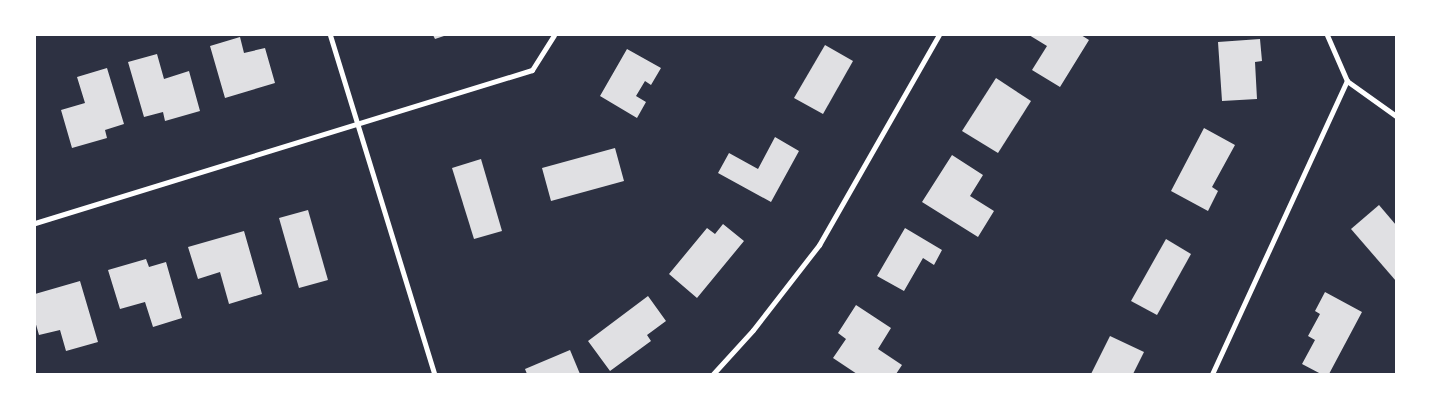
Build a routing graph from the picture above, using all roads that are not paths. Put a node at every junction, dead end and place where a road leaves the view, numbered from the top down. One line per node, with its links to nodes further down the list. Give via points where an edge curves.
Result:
1 (330, 35): 7 (street)
2 (554, 35): 7 (street, via 532,70)
3 (939, 35): 10 (street, via 819,245 753,330)
4 (1327, 35): 5 (street)
5 (1347, 81): 6 (street); 11 (street)
6 (1396, 116)
7 (358, 124): 8 (street); 9 (street)
8 (35, 223)
9 (434, 374)
10 (713, 374)
11 (1212, 374)

